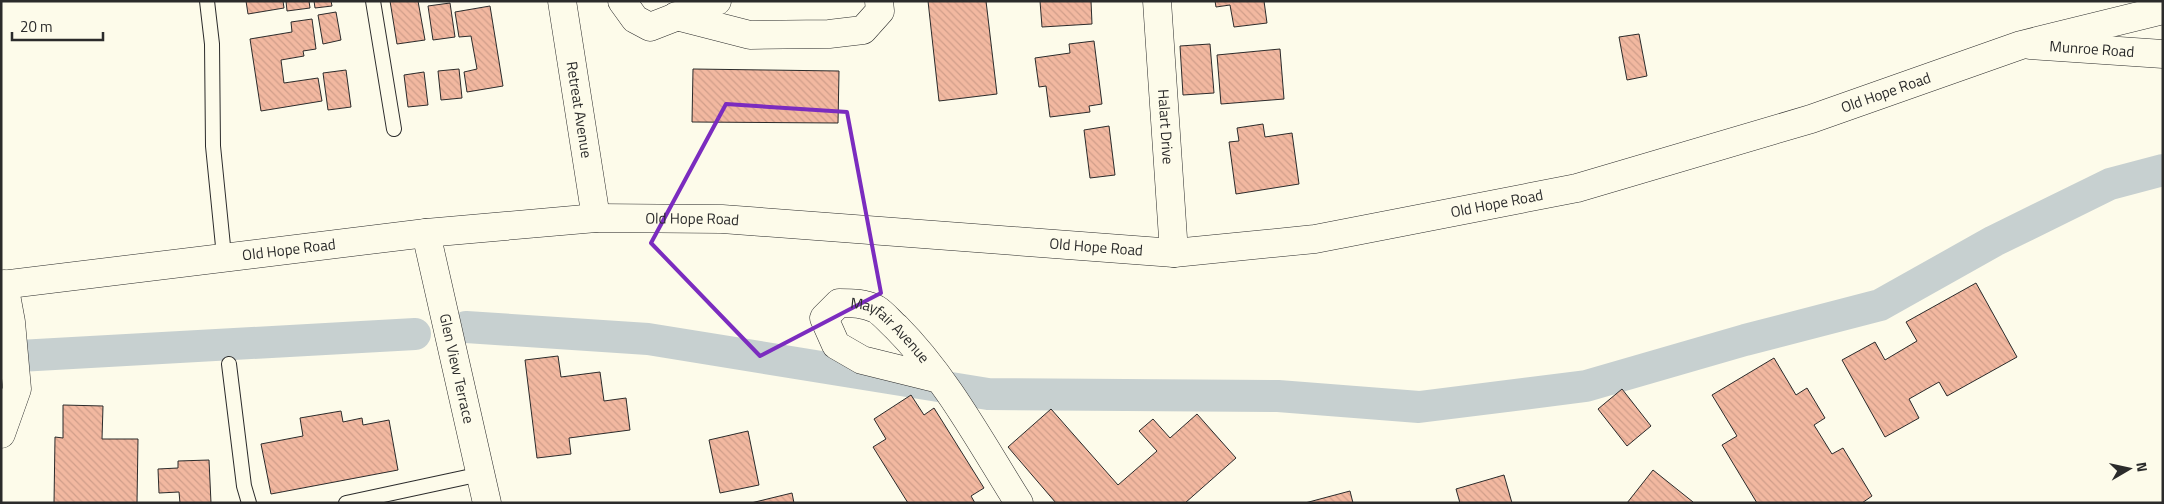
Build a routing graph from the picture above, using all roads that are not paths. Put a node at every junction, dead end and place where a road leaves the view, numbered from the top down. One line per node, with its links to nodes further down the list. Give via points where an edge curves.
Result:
1 (207, 1): 16 (lane, via 212,44 212,146)
2 (372, 1): 12 (lane)
3 (562, 1): 13 (main road, Retreat Avenue)
4 (622, 1): 9 (main road, via 635,19 650,27)
5 (717, 1): 9 (main road)
6 (879, 1): 9 (main road, via 880,11 863,30 828,34 750,35)
7 (1157, 1): 15 (main road, Halart Drive)
8 (2163, 10): 10 (main road, Old Hope Road)
9 (676, 16)
10 (2021, 45): 11 (main road, Munroe Road); 15 (main road, Old Hope Road, via 1811,118 1577,188 1315,239)
11 (2163, 54)
12 (394, 130)
13 (596, 218): 14 (main road, Old Hope Road); 15 (main road, Old Hope Road, via 722,219)
14 (426, 233): 16 (main road, Old Hope Road); 22 (main road, Glen View Terrace)
15 (1174, 253)
16 (224, 256): 17 (main road, Old Hope Road)
17 (3, 284): 20 (main road, via 11,322)
18 (229, 364): 23 (lane, via 244,486)
19 (939, 379): 26 (main road, Mayfair Avenue)
20 (11, 385): 21 (main road)
21 (1, 434)
22 (480, 474): 24 (lane); 25 (main road, Glen View Terrace)
23 (249, 503)
24 (346, 503)
25 (487, 503)
26 (1019, 503)

